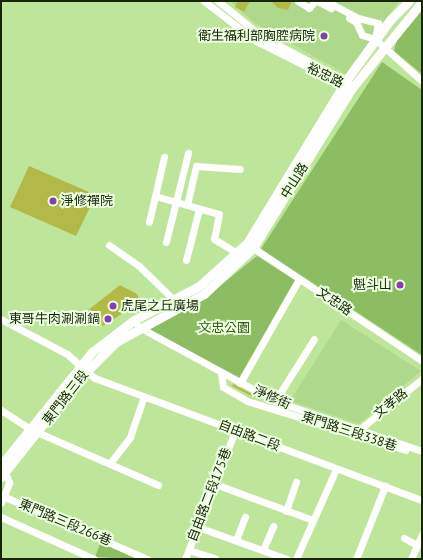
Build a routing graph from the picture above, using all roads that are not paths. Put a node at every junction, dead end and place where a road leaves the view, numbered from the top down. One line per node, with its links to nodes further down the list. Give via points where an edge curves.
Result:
1 (204, 1): 10 (street, 裕忠路, via 256,41)
2 (218, 1): 10 (street, 裕忠路, via 260,35)
3 (298, 1): 4 (street, via 308,8)
4 (316, 1): 8 (street, via 356,22 362,35)
5 (326, 1): 8 (street, via 358,18 378,23)
6 (409, 1): 8 (main road, 中山路)
7 (422, 2): 9 (main road, 中山路)
8 (375, 39): 9 (street); 12 (main road, 中山路)
9 (382, 48): 11 (street); 12 (main road, 中山路)
10 (309, 64): 12 (street, 裕忠路)
11 (422, 81)
12 (347, 84): 23 (main road, 中山路)
13 (188, 153): 17 (street)
14 (164, 157): 16 (street)
15 (240, 168): 18 (street, via 196,166)
16 (155, 196): 17 (street); 20 (street)
17 (175, 202): 18 (street); 21 (street)
18 (187, 205): 19 (street)
19 (199, 209): 24 (street, via 219,214 214,239); 25 (street)
20 (149, 222)
21 (166, 242)
22 (109, 245): 27 (street, via 139,266)
23 (250, 245): 24 (main road, 中山路); 26 (street, 文忠路); 28 (main road, 中山路, via 204,294)
24 (237, 252): 27 (main road, 中山路, via 199,286)
25 (186, 260)
26 (299, 279): 32 (street, 文忠路); 35 (street)
27 (173, 299): 28 (street); 30 (main road, 中山路)
28 (177, 308): 30 (main road, 中山路)
29 (1, 319): 33 (street, via 67,354)
30 (136, 324): 33 (main road, 東門路三段); 34 (street, 淨修街)
31 (314, 339): 38 (street)
32 (422, 361)
33 (82, 369): 37 (street, 自由路二段); 41 (main road, 東門路三段)
34 (221, 373): 35 (street, 淨修街); 44 (street, 東門路三段338巷, via 223,386 247,401)
35 (240, 383): 38 (street, 淨修街)
36 (420, 383): 40 (street, 文孝路)
37 (144, 396): 42 (street, 自由路二段); 45 (street, via 130,437)
38 (275, 401): 40 (street, 淨修街)
39 (1, 410): 41 (street)
40 (360, 429): 43 (street, 淨修街)
41 (34, 431): 45 (street); 46 (main road, 東門路三段)
42 (235, 431): 47 (street, 自由路二段); 49 (street, 自由路二段175巷)
43 (422, 451)
44 (422, 456)
45 (110, 463): 50 (street)
46 (3, 469): 52 (street, via 9,483)
47 (336, 469): 51 (street, 自由路二段); 57 (street)
48 (296, 482): 54 (street)
49 (214, 484): 54 (street); 59 (street, 自由路二段175巷)
50 (158, 485)
51 (385, 486): 53 (street, 自由路二段); 72 (street)
52 (3, 500): 67 (street, 東門路三段266巷)
53 (422, 500)
54 (286, 511): 57 (street)
55 (1, 517): 66 (street)
56 (245, 517): 62 (street)
57 (313, 520): 71 (street)
58 (273, 526): 65 (street)
59 (198, 527): 62 (street); 64 (street, 自由路二段175巷)
60 (422, 534): 63 (street)
61 (404, 538): 63 (street)
62 (236, 540): 65 (street)
63 (418, 545): 73 (street)
64 (189, 550): 68 (street, 自由路二段175巷); 69 (street)
65 (263, 550): 70 (street)
66 (94, 559)
67 (147, 559)
68 (185, 559)
69 (216, 559)
70 (287, 559)
71 (296, 559)
72 (356, 559)
73 (412, 559)

